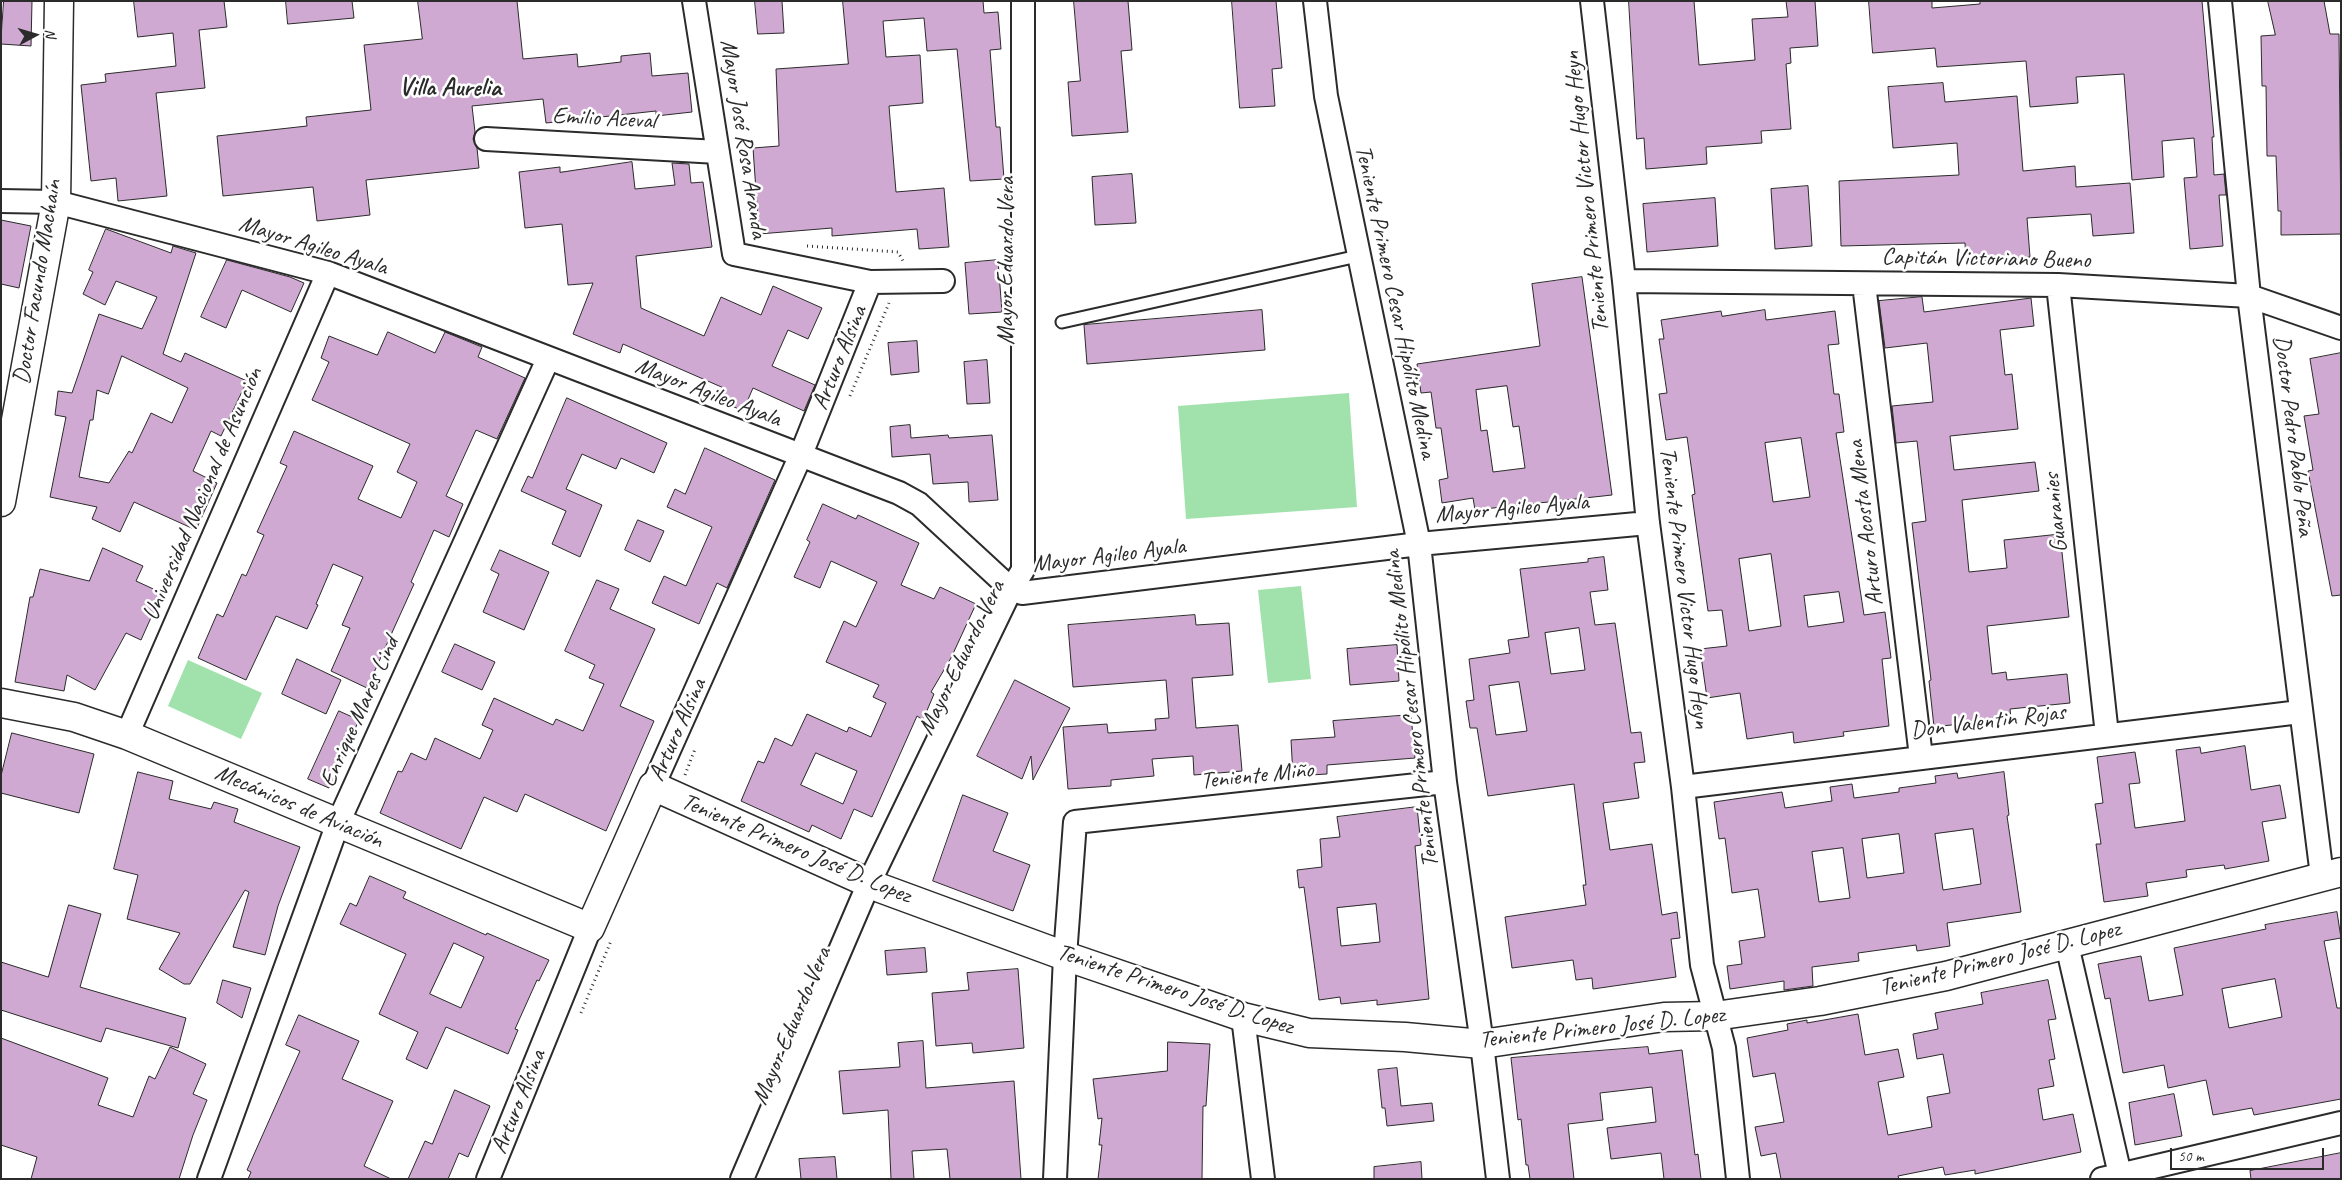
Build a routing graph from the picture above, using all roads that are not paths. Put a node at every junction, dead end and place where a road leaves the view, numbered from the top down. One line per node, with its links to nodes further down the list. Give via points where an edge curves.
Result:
1 (60, 1): 10 (street, Doctor Facundo Machaín)
2 (694, 1): 8 (street, Mayor José Rosa Aranda)
3 (1023, 1): 27 (street, Mayor Eduardo Vera, via 1023,570)
4 (1314, 1): 11 (street, Teniente Primero Cesar Hipólito Medina, via 1326,96)
5 (1592, 1): 14 (street, Teniente Primero Victor Hugo Heyn)
6 (2220, 1): 18 (street, Doctor Pedro Pablo Peña)
7 (486, 139): 8 (street, Emilio Aceval)
8 (718, 152): 15 (street, Mayor José Rosa Aranda, via 734,254)
9 (1, 200): 10 (street, Mayor Agileo Ayala)
10 (56, 202): 12 (street, Mayor Agileo Ayala); 23 (street, Doctor Facundo Machaín)
11 (1358, 256): 19 (lane); 26 (street, Teniente Primero Cesar Hipólito Medina)
12 (328, 273): 21 (street, Mayor Agileo Ayala); 31 (street, Universidad Nacional de Asunción)
13 (943, 281): 15 (street, Mayor José Rosa Aranda, via 902,273)
14 (1624, 281): 16 (street, Capitán Victoriano Bueno); 25 (street, Teniente Primero Victor Hugo Heyn)
15 (870, 282): 22 (street, Arturo Alsina)
16 (1864, 284): 17 (street, Capitán Victoriano Bueno); 32 (street, Arturo Acosta Mena)
17 (2058, 285): 18 (street, Capitán Victoriano Bueno); 30 (street, Guaranies)
18 (2249, 296): 20 (street, Capitán Victoriano Bueno); 29 (street, Doctor Pedro Pablo Peña)
19 (1062, 322)
20 (2341, 328)
21 (548, 359): 22 (street, Mayor Agileo Ayala); 36 (street, Enrique Mares Lind)
22 (800, 457): 27 (street, Mayor Agileo Ayala, via 899,493 919,504); 34 (street, Arturo Alsina)
23 (4, 464): 24 (street, Doctor Facundo Machaín)
24 (1, 502)
25 (1648, 524): 26 (street, Mayor Agileo Ayala); 35 (street, Teniente Primero Victor Hugo Heyn)
26 (1419, 544): 27 (street, Mayor Agileo Ayala, via 1022,593); 33 (street, Teniente Primero Cesar Hipólito Medina)
27 (1011, 589): 38 (street, Mayor Eduardo Vera)
28 (1, 703): 31 (street, Mecánicos de Aviación, via 74,717)
29 (2300, 712): 30 (street, Don Valentin Rojas); 37 (street, Doctor Pedro Pablo Peña)
30 (2107, 735): 32 (street, Don Valentin Rojas)
31 (127, 736): 36 (street, Mecánicos de Aviación)
32 (1921, 757): 35 (street, Don Valentin Rojas)
33 (1445, 782): 41 (street, Teniente Miño, via 1075,822); 44 (street, Teniente Primero Cesar Hipólito Medina)
34 (653, 786): 38 (street, Teniente Primero José D. Lopez); 39 (street, Arturo Alsina)
35 (1683, 787): 42 (street, Teniente Primero Victor Hugo Heyn, via 1702,965)
36 (338, 823): 39 (street, Mecánicos de Aviación); 47 (street, Enrique Mares Lind)
37 (2331, 874): 40 (street, Teniente Primero José D. Lopez)
38 (868, 883): 41 (street, Teniente Primero José D. Lopez); 49 (street, Mayor Eduardo Vera)
39 (602, 932): 48 (street, Arturo Alsina)
40 (2067, 945): 42 (street, Teniente Primero José D. Lopez, via 1946,976 1820,1001); 46 (street)
41 (1065, 956): 43 (street, Teniente Primero José D. Lopez); 50 (street)
42 (1715, 1016): 44 (street, Teniente Primero José D. Lopez, via 1664,1017); 53 (street, Teniente Primero Victor Hugo Heyn, via 1724,1048)
43 (1243, 1017): 44 (street, Teniente Primero José D. Lopez, via 1309,1033); 51 (street)
44 (1482, 1044): 52 (street, Teniente Primero Cesar Hipólito Medina)
45 (2341, 1123): 46 (street)
46 (2114, 1177)
47 (209, 1179)
48 (488, 1179)
49 (742, 1179)
50 (1055, 1179)
51 (1263, 1179)
52 (1498, 1179)
53 (1738, 1179)

